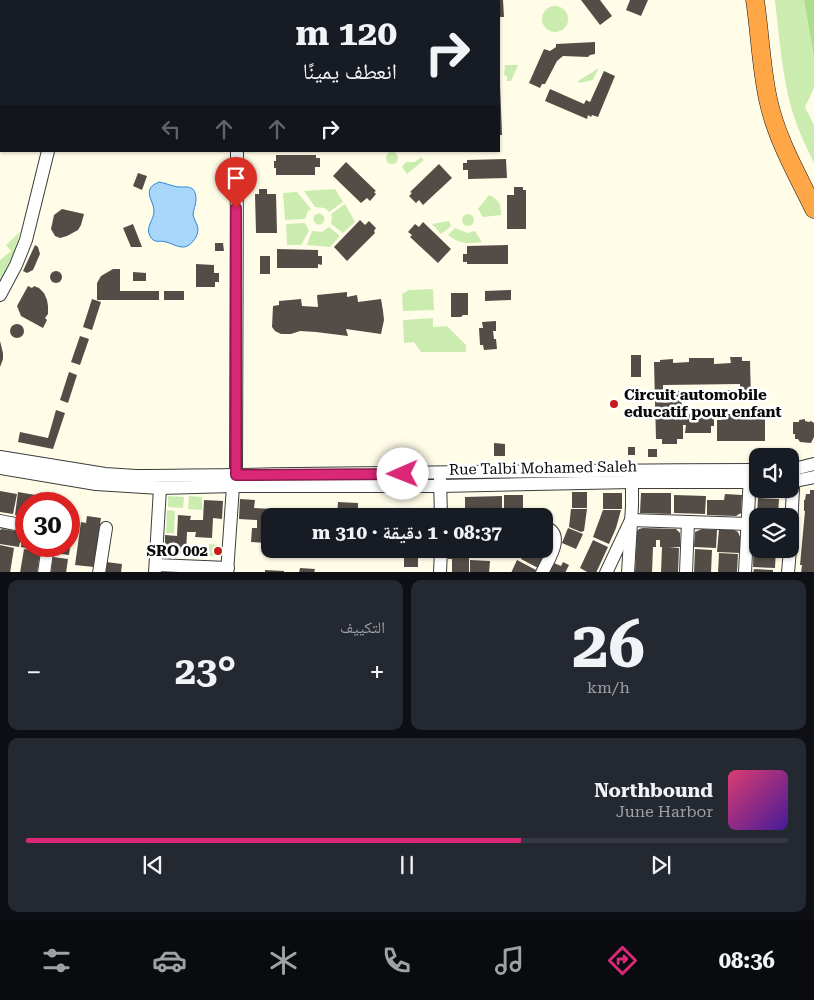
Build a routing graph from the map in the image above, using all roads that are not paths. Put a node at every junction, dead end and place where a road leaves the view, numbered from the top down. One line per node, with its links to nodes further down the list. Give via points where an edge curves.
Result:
1 (755, 0): 6 (highway, via 768,100 783,144)
2 (764, 0): 5 (highway, via 780,102 787,126)
3 (48, 152): 7 (street, via 26,240)
4 (236, 152): 16 (street)
5 (814, 186)
6 (814, 209)
7 (0, 296)
8 (0, 457): 16 (street, Rue Talbi Mohamed Saleh, via 105,474)
9 (814, 464): 11 (street)
10 (0, 468): 19 (street, Rue Talbi Mohamed Saleh, via 96,484)
11 (799, 472)
12 (749, 476): 17 (street, Rue Talbi Mohamed Saleh, via 587,470)
13 (749, 476): 18 (street, Rue Talbi Mohamed Saleh)
14 (799, 476): 15 (street)
15 (814, 477)
16 (234, 480): 17 (street, Rue Talbi Mohamed Saleh); 19 (street, Rue Talbi Mohamed Saleh); 35 (street)
17 (440, 480): 18 (street, Rue Talbi Mohamed Saleh); 21 (street)
18 (632, 482): 22 (street)
19 (160, 488): 34 (street)
20 (751, 498): 26 (street)
21 (440, 508)
22 (631, 520): 24 (street); 40 (street); 41 (street)
23 (0, 522): 25 (street)
24 (688, 522): 26 (street); 42 (street)
25 (15, 524)
26 (748, 524): 43 (street)
27 (106, 528): 37 (street)
28 (553, 533): 29 (street, via 556,540)
29 (553, 550)
30 (46, 557): 36 (street)
31 (441, 558): 38 (street)
32 (549, 558): 39 (street)
33 (789, 558): 44 (street)
34 (156, 568): 35 (street)
35 (228, 570)
36 (44, 572)
37 (99, 572)
38 (440, 572)
39 (542, 572)
40 (606, 572)
41 (628, 572)
42 (686, 572)
43 (746, 572)
44 (788, 572)

